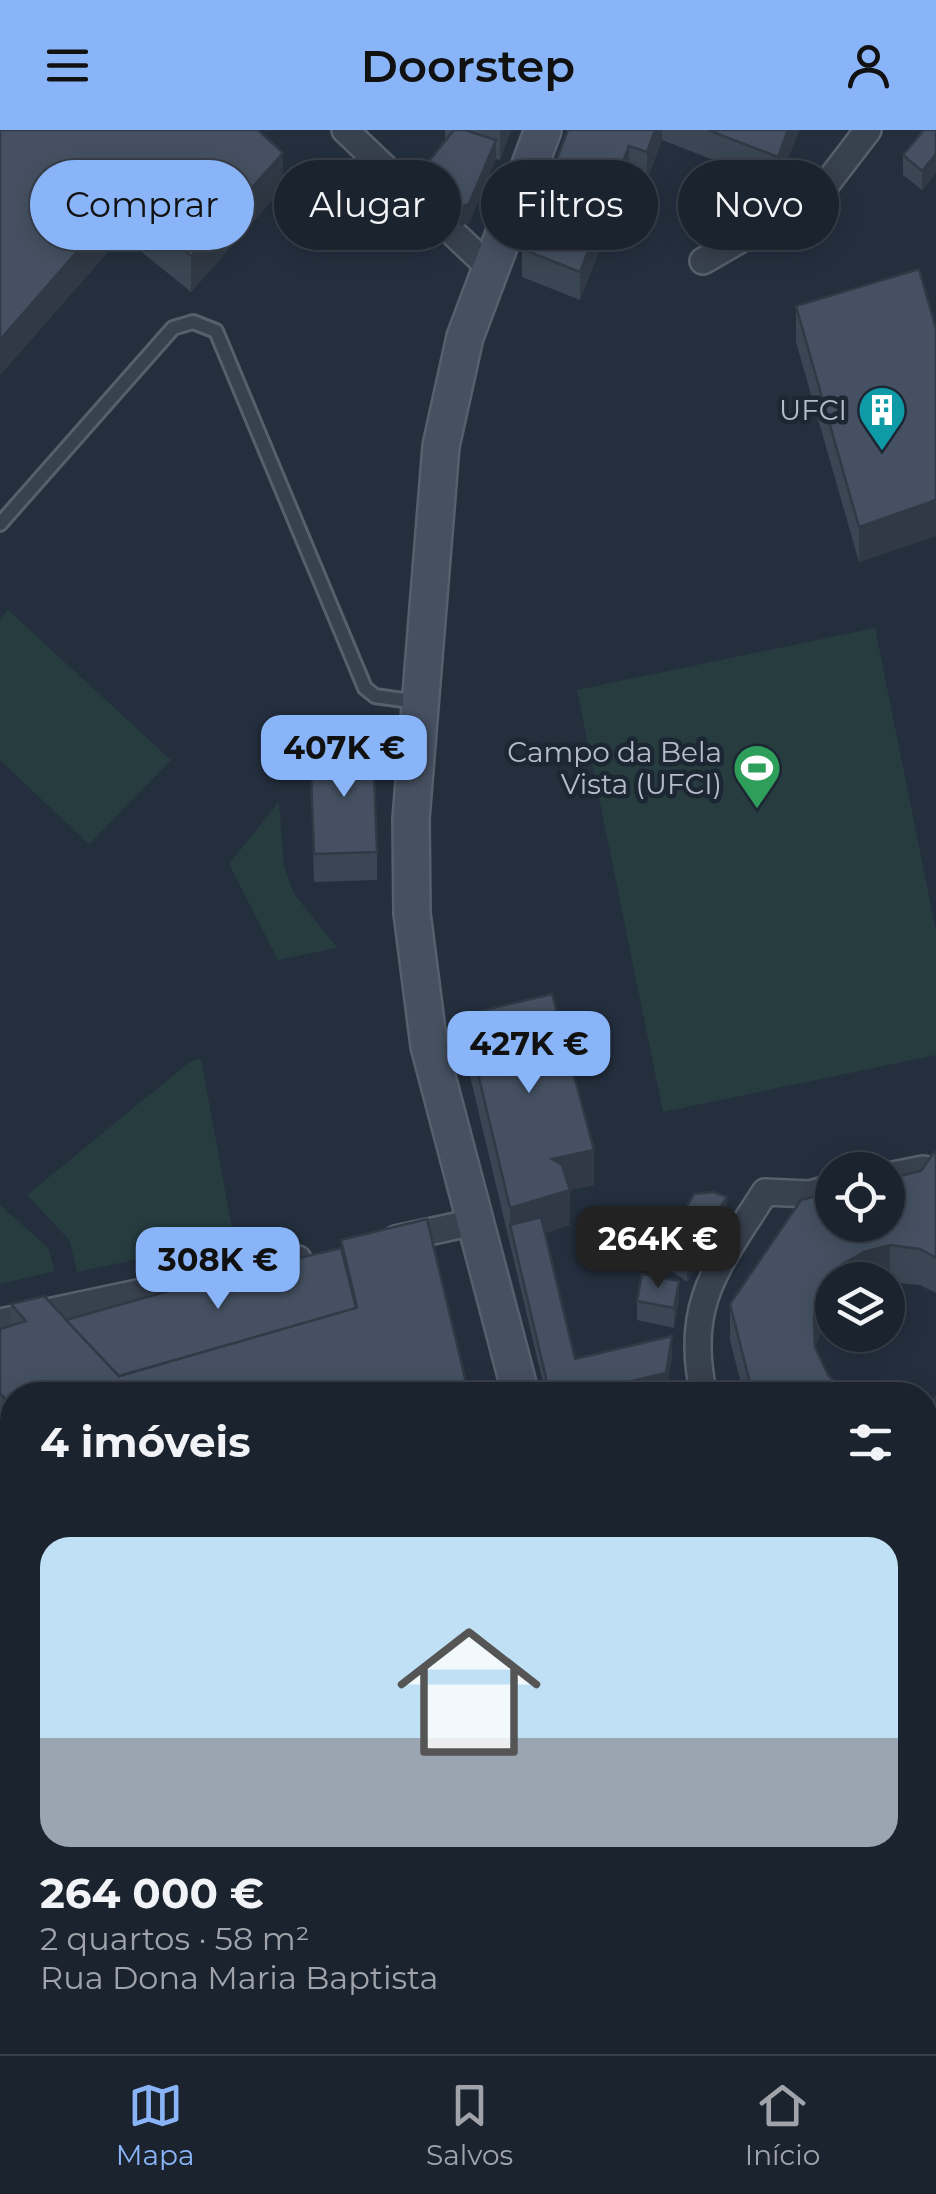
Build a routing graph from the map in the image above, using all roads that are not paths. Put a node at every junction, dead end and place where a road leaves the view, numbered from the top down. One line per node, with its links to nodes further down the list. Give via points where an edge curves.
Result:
1 (345, 130): 5 (street)
2 (543, 130): 5 (main road)
3 (868, 130): 4 (street, via 819,194)
4 (703, 260)
5 (489, 267): 7 (main road, via 465,337 441,446)
6 (0, 524): 7 (lane, via 173,328 193,322 216,330 364,688 375,696)
7 (420, 702): 11 (main road, via 412,912 429,1046)
8 (936, 1170): 9 (street)
9 (905, 1173)
10 (815, 1191): 16 (street, via 765,1192 747,1220 700,1307)
11 (474, 1222): 12 (street); 15 (main road)
12 (376, 1243)
13 (319, 1255): 14 (street)
14 (0, 1322)
15 (517, 1382)
16 (701, 1382)

